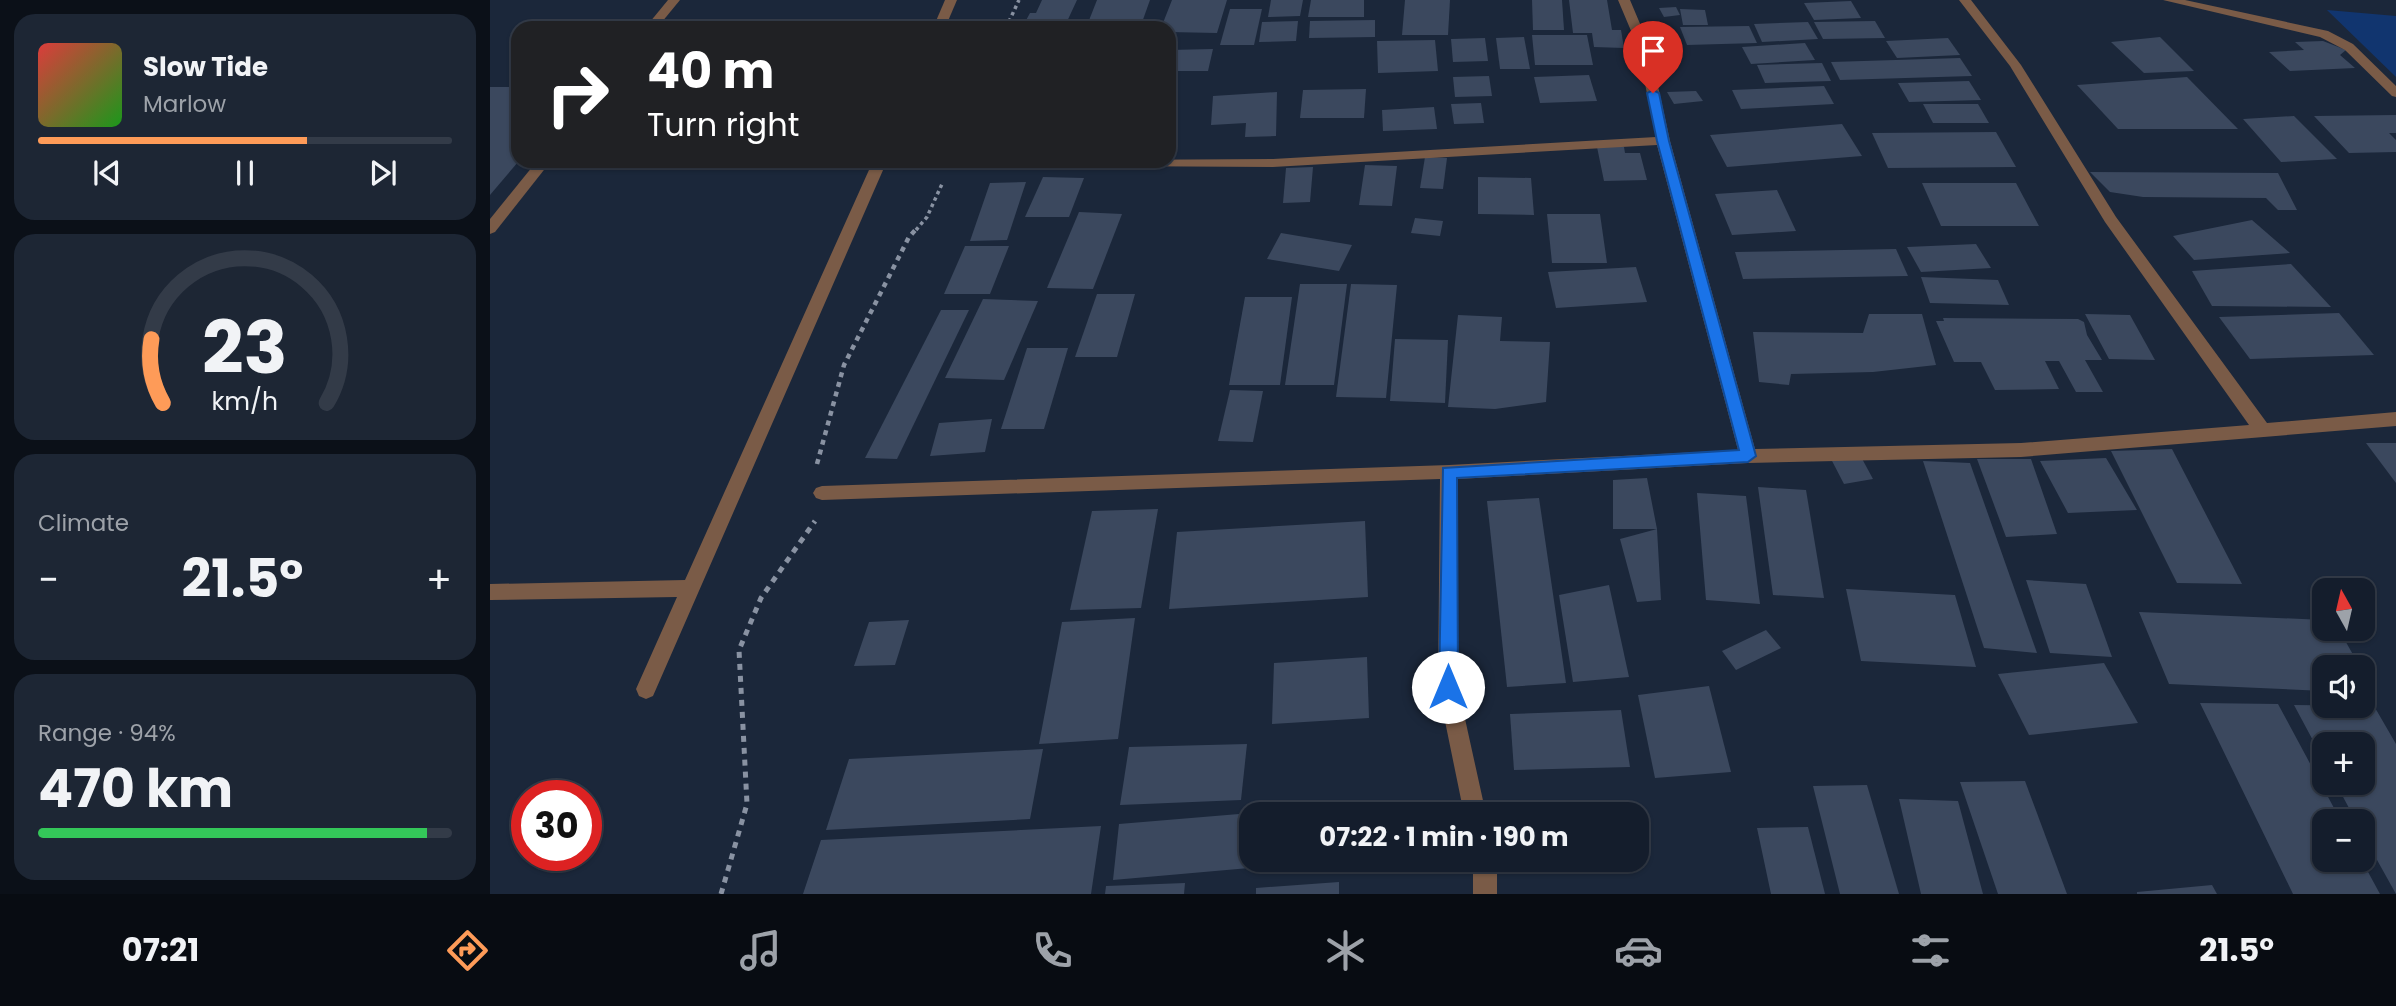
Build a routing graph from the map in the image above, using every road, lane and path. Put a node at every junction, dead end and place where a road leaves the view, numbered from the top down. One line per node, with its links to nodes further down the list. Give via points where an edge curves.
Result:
1 (674, 0): 7 (street)
2 (951, 0): 8 (street)
3 (1018, 0): 9 (path)
4 (1624, 0): 11 (street, via 1643,45)
5 (1965, 0): 18 (street, via 2015,65 2110,219)
6 (2169, 0): 10 (street, via 2324,34 2349,47)
7 (657, 21)
8 (942, 21)
9 (1009, 21)
10 (2396, 93)
11 (1663, 141): 12 (street, via 1273,163); 19 (street)
12 (1176, 163)
13 (538, 168): 16 (street)
14 (877, 168): 22 (street)
15 (950, 168): 21 (path, via 844,365 821,437 817,467)
16 (490, 229)
17 (2396, 419): 18 (street)
18 (2264, 432): 19 (street, via 2021,450)
19 (1748, 456): 20 (street)
20 (1448, 472): 21 (street); 25 (street, via 1448,687)
21 (822, 493): 27 (path, via 814,523 761,598 738,650 747,804)
22 (691, 588): 23 (street); 24 (street)
23 (490, 592)
24 (646, 689)
25 (1472, 802)
26 (1485, 872): 28 (street)
27 (721, 894)
28 (1486, 894)

